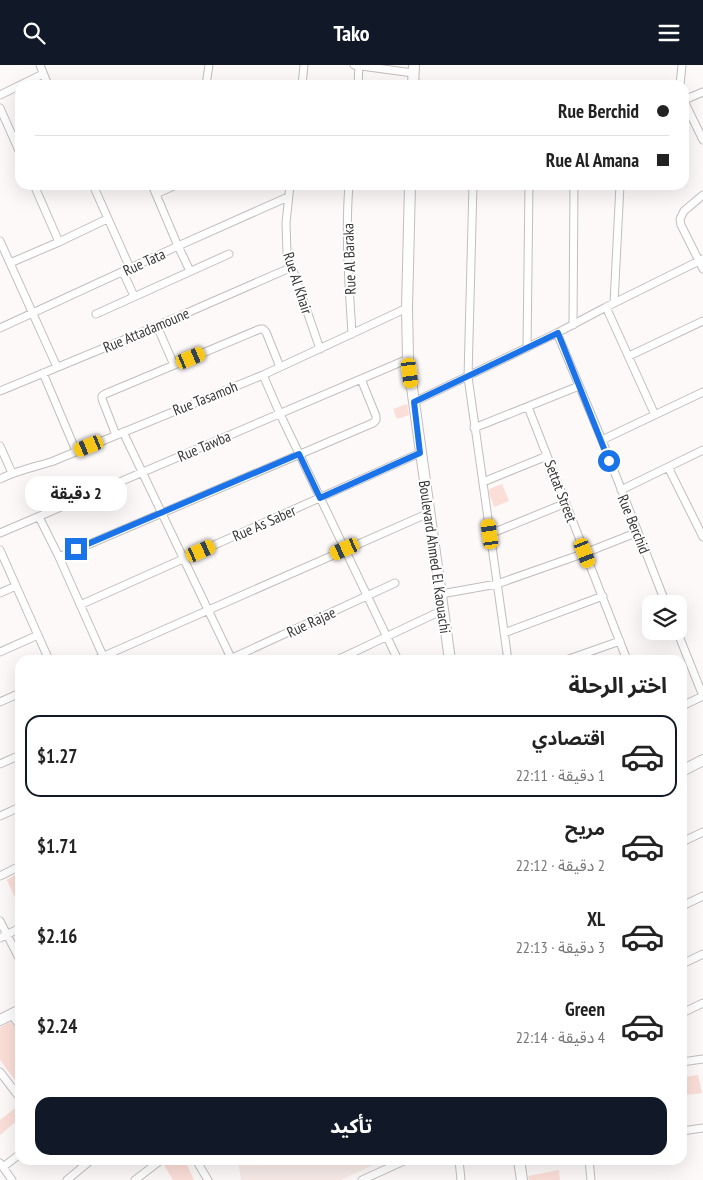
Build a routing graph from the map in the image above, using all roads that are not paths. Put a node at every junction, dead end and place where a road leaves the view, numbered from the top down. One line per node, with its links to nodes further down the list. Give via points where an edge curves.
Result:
1 (40, 65): 7 (street)
2 (209, 65): 10 (street)
3 (304, 65): 11 (street)
4 (357, 65): 6 (street); 12 (street)
5 (682, 65): 13 (street)
6 (413, 69)
7 (43, 74): 8 (street); 9 (street)
8 (31, 80)
9 (46, 80)
10 (207, 80)
11 (302, 80)
12 (358, 80)
13 (680, 80)
14 (15, 88): 16 (street)
15 (703, 92): 17 (street)
16 (0, 95)
17 (689, 98)
18 (0, 109): 21 (street)
19 (689, 110): 20 (street)
20 (703, 138)
21 (15, 142)
22 (36, 190): 38 (street)
23 (94, 190): 36 (street)
24 (154, 190): 33 (street)
25 (165, 190): 33 (street)
26 (289, 190): 35 (street, Rue Al Khair)
27 (349, 190): 58 (street, Rue Al Baraka, via 347,253)
28 (410, 190): 50 (street, Boulevard Ahmed El Kaouachi)
29 (473, 190): 68 (street)
30 (530, 190): 59 (street)
31 (574, 190): 54 (street)
32 (620, 190): 48 (street)
33 (156, 194): 39 (street)
34 (703, 195): 41 (street, via 684,211 680,219)
35 (288, 197): 39 (street, Rue Tata); 43 (street, Rue Al Khair, via 286,241)
36 (107, 219): 38 (street); 45 (street)
37 (0, 241): 42 (street)
38 (59, 242): 42 (street)
39 (178, 246): 45 (street, Rue Tata); 46 (street)
40 (229, 254): 46 (street)
41 (701, 260): 44 (street); 48 (street)
42 (10, 263): 51 (street)
43 (292, 267): 55 (street, Rue Attadamoune); 60 (street, Rue Al Khair)
44 (703, 269)
45 (127, 270): 47 (street); 51 (street, Rue Tata)
46 (190, 271): 47 (street)
47 (134, 296): 52 (street)
48 (614, 303): 49 (street)
49 (606, 307): 54 (street); 61 (street)
50 (407, 308): 58 (street, Rue Tasamoh); 62 (street, Boulevard Ahmed El Kaouachi)
51 (32, 313): 56 (street, Rue Tata); 64 (street)
52 (96, 314)
53 (703, 321): 61 (street)
54 (573, 325): 57 (street)
55 (157, 326): 63 (street); 64 (street, Rue Attadamoune)
56 (0, 328)
57 (558, 333): 59 (street); 70 (street, Rue Berchid)
58 (352, 334): 60 (street, Rue Tasamoh)
59 (527, 348): 68 (street)
60 (320, 349): 65 (street, Rue Tasamoh)
61 (629, 356): 76 (street)
62 (408, 359): 69 (street, Rue Tawba); 73 (street, Boulevard Ahmed El Kaouachi)
63 (174, 365): 65 (street, via 263,329); 78 (street, via 102,396)
64 (57, 367): 66 (street, Rue Attadamoune)
65 (280, 367): 67 (street, Rue Tasamoh)
66 (43, 373): 71 (street, Rue Attadamoune); 82 (street)
67 (263, 375): 75 (street); 78 (street, Rue Tasamoh)
68 (468, 377): 73 (street); 77 (street)
69 (362, 379): 75 (street, Rue Tawba); 84 (street, via 376,420)
70 (579, 386): 74 (street); 79 (street, Rue Berchid)
71 (0, 391)
72 (703, 391): 76 (street)
73 (414, 402): 83 (street, Boulevard Ahmed El Kaouachi)
74 (528, 407): 77 (street); 85 (street, Settat Street)
75 (280, 414): 84 (street); 87 (street, Rue Tawba)
76 (655, 415): 79 (street)
77 (474, 428): 90 (street)
78 (120, 434): 82 (street, Rue Tasamoh); 87 (street)
79 (602, 440): 91 (street, Rue Berchid)
80 (0, 446): 88 (street)
81 (703, 450): 86 (street)
82 (76, 451): 88 (street, Rue Tasamoh)
83 (420, 453): 92 (street, Rue As Saber); 95 (street, Boulevard Ahmed El Kaouachi)
84 (299, 454): 92 (street); 94 (street)
85 (547, 456): 90 (street); 93 (street, Settat Street)
86 (668, 467): 91 (street); 100 (street)
87 (142, 472): 94 (street); 96 (street, Rue Tawba)
88 (12, 473): 89 (street, Rue Tasamoh)
89 (0, 479)
90 (483, 482): 99 (street)
91 (620, 490): 97 (street, Rue Berchid)
92 (320, 498): 101 (street); 105 (street, Rue As Saber)
93 (566, 503): 99 (street); 103 (street, Settat Street)
94 (162, 513): 104 (street); 105 (street)
95 (429, 513): 101 (street); 110 (street, Boulevard Ahmed El Kaouachi)
96 (39, 517): 98 (street, Rue Tawba); 104 (street)
97 (638, 532): 103 (street); 111 (street, Rue Berchid)
98 (0, 533)
99 (490, 534): 107 (street)
100 (703, 537)
101 (345, 549): 112 (street); 116 (street)
102 (0, 550): 108 (street)
103 (585, 553): 107 (street); 113 (street, Settat Street)
104 (59, 557): 114 (street)
105 (184, 558): 114 (street, Rue As Saber); 116 (street)
106 (395, 583): 112 (street, Rue Rajae)
107 (497, 584): 110 (street); 117 (street)
108 (16, 586): 109 (street); 118 (street)
109 (0, 593)
110 (441, 594): 115 (street, Boulevard Ahmed El Kaouachi)
111 (662, 595)
112 (367, 596): 119 (street); 127 (street, Rue Rajae)
113 (602, 597): 117 (street); 121 (street, Settat Street)
114 (80, 605): 124 (street)
115 (443, 610): 119 (street); 130 (street, Boulevard Ahmed El Kaouachi)
116 (208, 611): 125 (street); 126 (street)
117 (504, 633): 131 (street)
118 (38, 635): 122 (street); 123 (street)
119 (387, 637): 128 (street); 129 (street)
120 (681, 640): 134 (street)
121 (620, 641): 132 (street); 133 (street, Settat Street)
122 (0, 652)
123 (47, 655)
124 (103, 655)
125 (105, 655)
126 (228, 655)
127 (239, 655)
128 (348, 655)
129 (396, 655)
130 (449, 655)
131 (507, 655)
132 (580, 655)
133 (626, 655)
134 (687, 655)
135 (687, 656): 137 (street)
136 (15, 695): 138 (street)
137 (703, 696): 139 (street)
138 (0, 702)
139 (687, 704)
140 (15, 757): 142 (street)
141 (703, 760): 143 (street)
142 (0, 764)
143 (687, 768)
144 (15, 809): 145 (street)
145 (0, 816)
146 (703, 831): 147 (street)
147 (687, 839)
148 (15, 868): 149 (street)
149 (0, 876)
150 (703, 895): 151 (street)
151 (687, 903)
152 (0, 921): 154 (street)
153 (15, 930): 154 (street)
154 (3, 936): 155 (street)
155 (15, 953)
156 (703, 954): 157 (street)
157 (687, 962)
158 (703, 1003): 159 (street)
159 (687, 1011)
160 (15, 1013): 161 (street)
161 (0, 1020)
162 (703, 1059): 163 (street)
163 (687, 1061)
164 (0, 1072): 165 (street)
165 (15, 1092)
166 (703, 1128): 167 (street)
167 (687, 1130)
168 (15, 1157): 169 (street)
169 (1, 1165): 179 (street)
170 (85, 1165): 178 (street)
171 (155, 1165): 177 (street)
172 (199, 1165): 180 (street)
173 (395, 1165): 181 (street)
174 (460, 1165): 182 (street)
175 (520, 1165): 183 (street)
176 (590, 1165): 184 (street)
177 (140, 1178)
178 (70, 1179)
179 (12, 1180)
180 (208, 1180)
181 (362, 1180)
182 (461, 1180)
183 (522, 1180)
184 (591, 1180)

